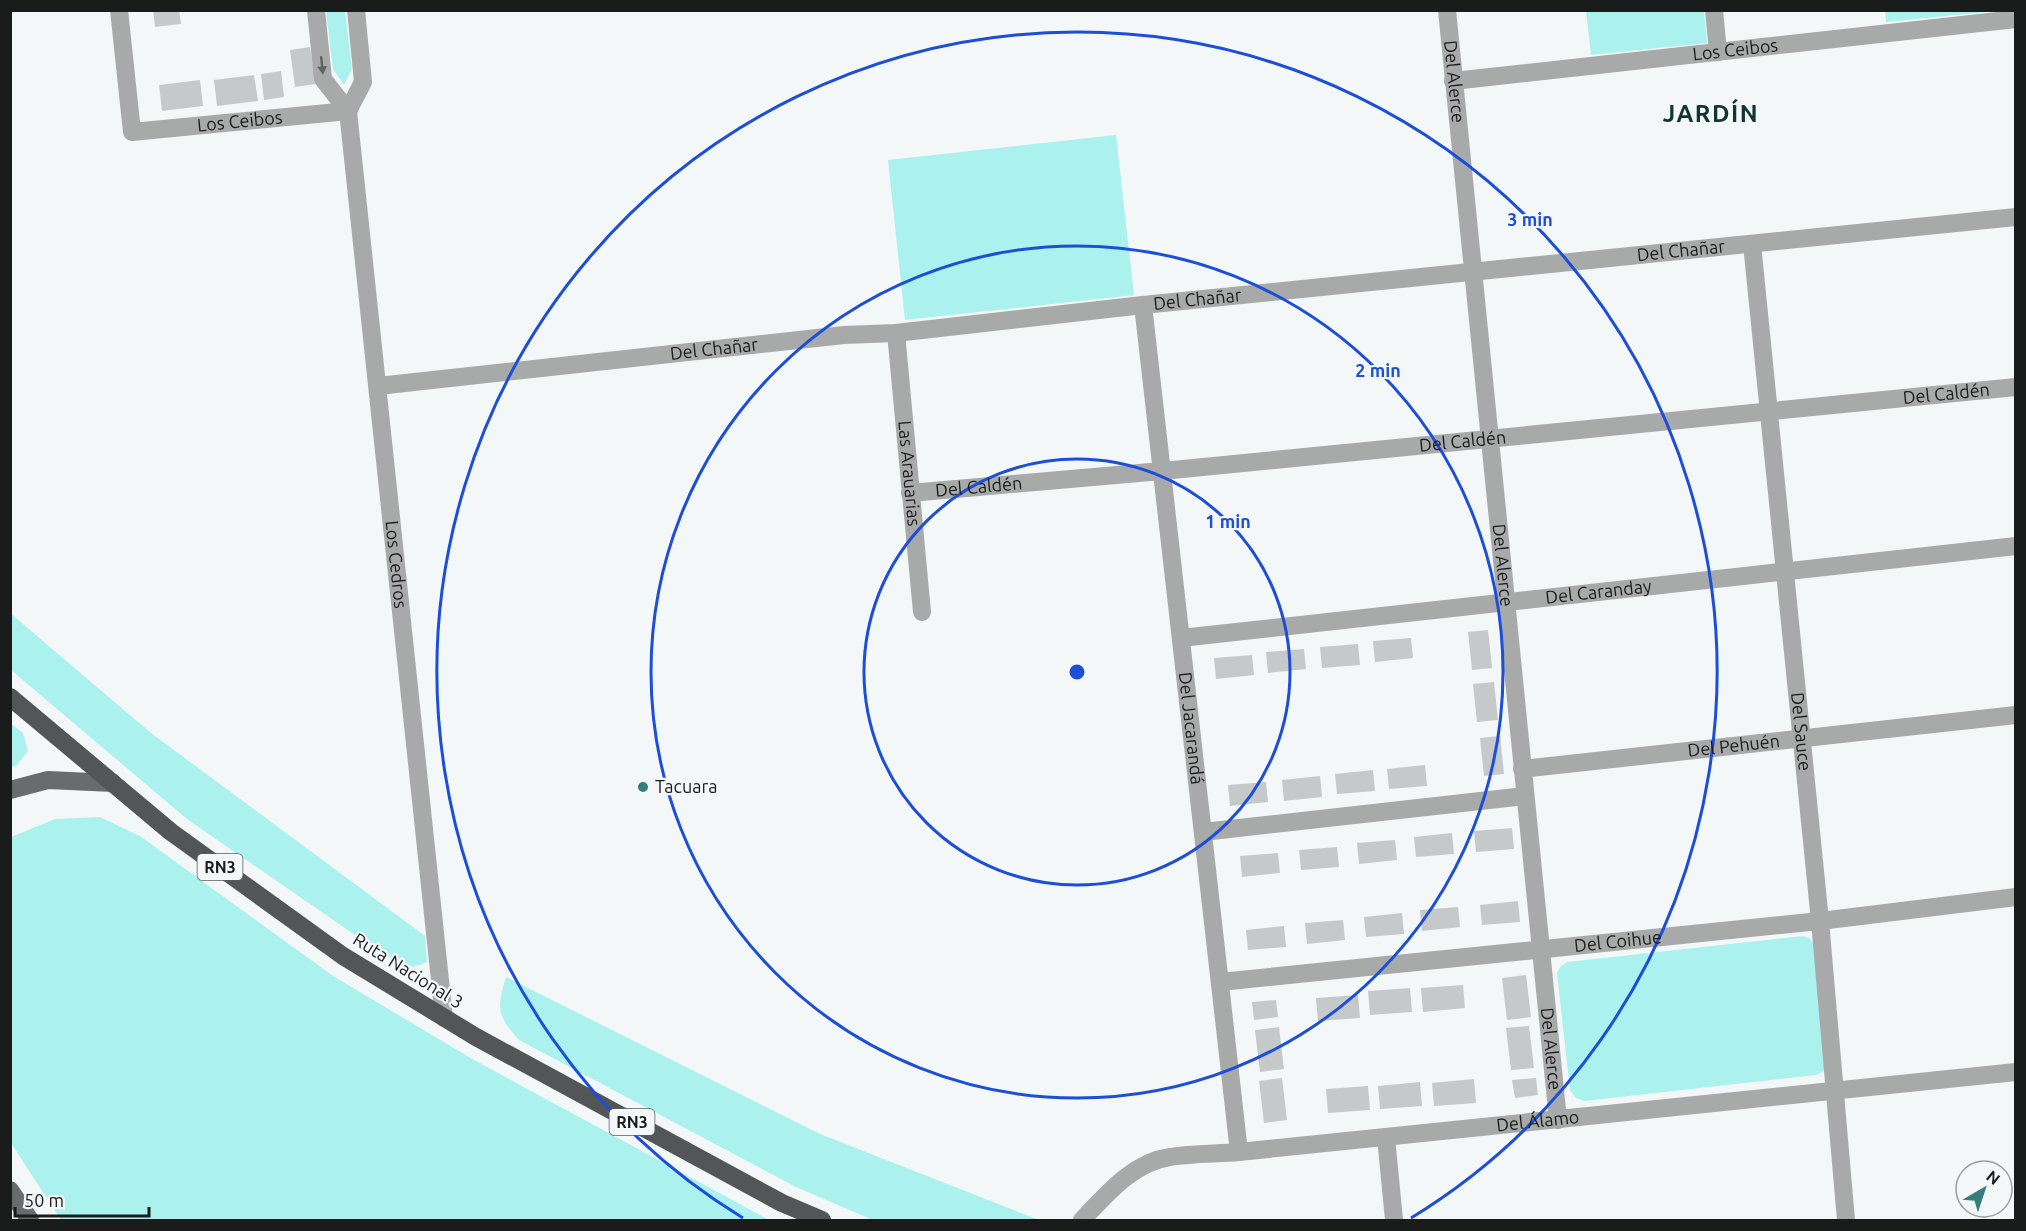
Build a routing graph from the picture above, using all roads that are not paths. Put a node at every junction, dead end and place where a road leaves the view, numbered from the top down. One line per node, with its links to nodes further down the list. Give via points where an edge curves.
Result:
1 (119, 10): 9 (street, Los Ceibos, via 132,132)
2 (316, 10): 9 (street, one-way to 9, via 323,79)
3 (356, 10): 9 (street, via 363,82)
4 (1447, 10): 8 (street, Del Alerce)
5 (1714, 10): 7 (street)
6 (2016, 19): 7 (street, Los Ceibos)
7 (1718, 52): 8 (street, Los Ceibos)
8 (1453, 81): 12 (street, Del Alerce)
9 (348, 111): 15 (street, Los Cedros)
10 (2016, 217): 11 (street, Del Chañar)
11 (1752, 243): 12 (street, Del Chañar); 17 (street, Del Sauce)
12 (1472, 272): 13 (street, Del Chañar); 18 (street, Del Alerce)
13 (1143, 305): 14 (street, Del Chañar); 19 (street, Del Jacarandá)
14 (896, 333): 15 (street, Del Chañar, via 844,335); 20 (street, Las Arauarias)
15 (378, 386): 38 (street, Los Cedros)
16 (2016, 387): 17 (street, Del Caldén)
17 (1769, 411): 18 (street, Del Caldén); 22 (street, Del Sauce)
18 (1489, 439): 19 (street, Del Caldén); 23 (street, Del Alerce)
19 (1162, 471): 20 (street, Del Caldén); 25 (street, Del Jacarandá)
20 (910, 493): 24 (street, Las Arauarias)
21 (2016, 546): 22 (street, Del Caranday)
22 (1785, 572): 23 (street, Del Caranday); 28 (street, Del Sauce)
23 (1506, 603): 25 (street, Del Caranday); 29 (street, Del Alerce)
24 (922, 612)
25 (1181, 638): 33 (street, Del Jacarandá)
26 (10, 697): 30 (highway, Ruta Nacional 3 / RN3)
27 (2016, 715): 28 (street, Del Pehuén)
28 (1802, 738): 29 (street, Del Pehuén); 35 (street, Del Sauce)
29 (1522, 768): 32 (street, Del Alerce)
30 (113, 783): 31 (main road, via 48,780); 38 (highway, Ruta Nacional 3 / RN3, via 171,832 343,956)
31 (10, 790)
32 (1525, 796): 33 (street); 36 (street, Del Alerce)
33 (1203, 832): 37 (street, Del Jacarandá)
34 (2016, 897): 35 (street, Del Coihue)
35 (1820, 921): 36 (street, Del Coihue); 40 (street, Del Sauce)
36 (1540, 950): 37 (street, Del Coihue); 41 (street, Del Alerce)
37 (1220, 982): 43 (street, Del Jacarandá)
38 (444, 1018): 46 (highway, Ruta Nacional 3 / RN3, via 782,1203)
39 (2016, 1072): 40 (street, Del Álamo)
40 (1835, 1091): 41 (street, Del Álamo); 49 (street, Del Sauce)
41 (1558, 1120): 42 (street, Del Álamo)
42 (1386, 1137): 43 (street, Del Álamo); 48 (street)
43 (1239, 1152): 47 (street, Del Álamo, via 1168,1157 1136,1170)
44 (10, 1190): 45 (main road)
45 (30, 1221)
46 (822, 1221)
47 (1082, 1221)
48 (1394, 1221)
49 (1846, 1221)

